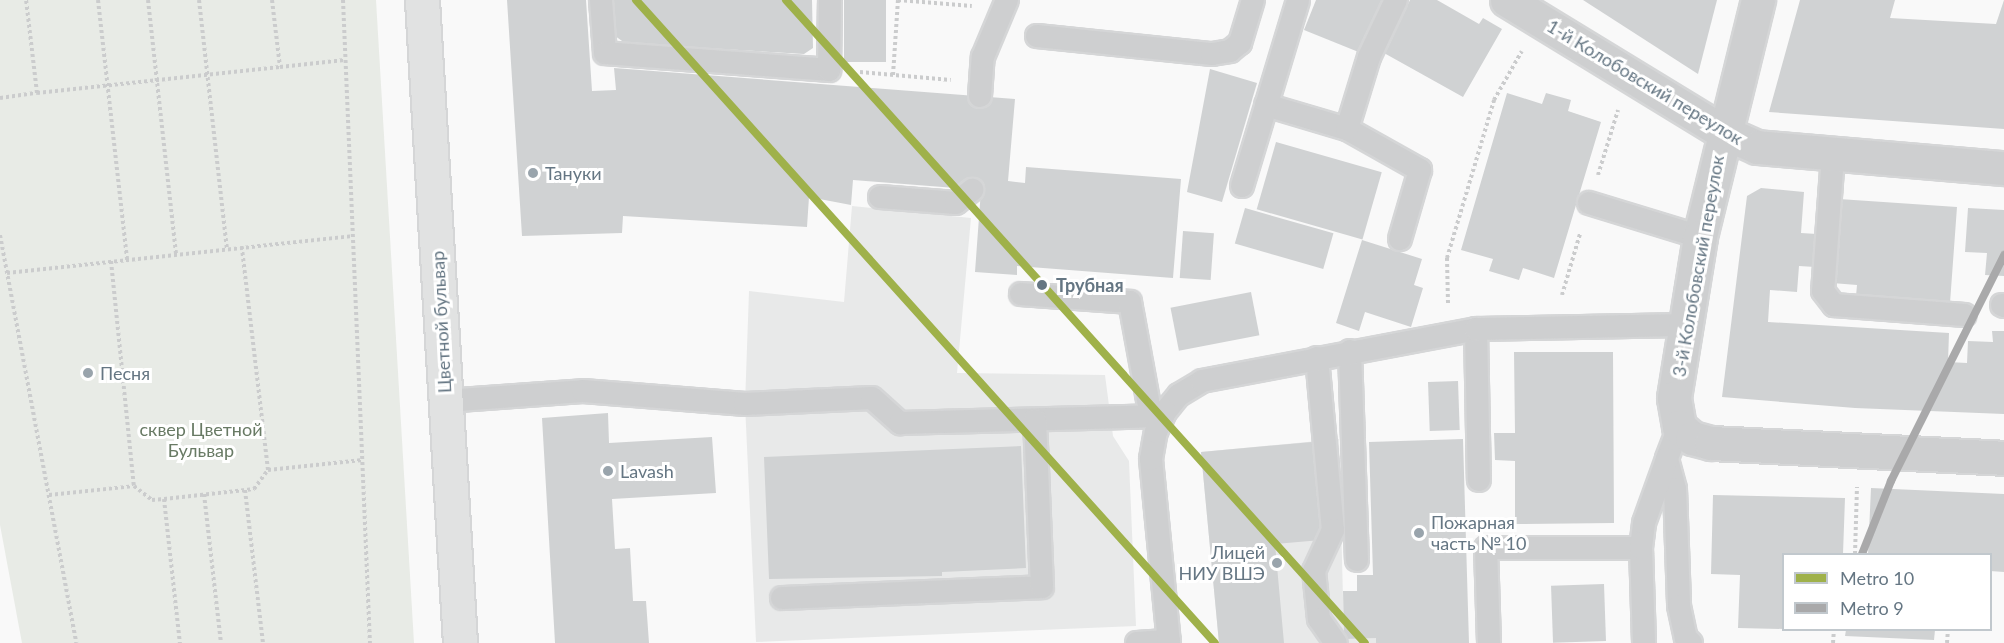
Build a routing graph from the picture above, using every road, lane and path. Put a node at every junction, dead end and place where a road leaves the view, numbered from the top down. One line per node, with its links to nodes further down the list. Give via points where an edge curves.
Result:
1 (26, 0): 26 (path)
2 (98, 0): 24 (path)
3 (148, 0): 23 (path)
4 (199, 0): 21 (path)
5 (272, 0): 19 (path)
6 (342, 0): 18 (path)
7 (422, 0): 54 (main road, Цветной бульвар)
8 (601, 0): 9 (lane, via 605,52 829,70)
9 (830, 0)
10 (1253, 0): 16 (lane, via 1240,43 1230,51 1212,54)
11 (1298, 0): 28 (lane)
12 (1396, 0): 29 (lane, via 1369,57)
13 (1507, 0): 30 (street, 1-й Колобовский переулок)
14 (1758, 0): 30 (street, 3-й Колобовский переулок)
15 (1005, 4): 22 (path, via 898,0); 25 (lane, via 983,57)
16 (1037, 36)
17 (1526, 43): 51 (path, via 1494,100 1447,258)
18 (345, 60): 19 (path); 38 (path)
19 (280, 67): 21 (path)
20 (863, 73): 22 (path)
21 (207, 75): 23 (path); 42 (path)
22 (893, 75): 25 (path)
23 (157, 81): 24 (path); 43 (path)
24 (108, 86): 26 (path); 44 (path)
25 (981, 90)
26 (37, 93): 27 (path)
27 (0, 98)
28 (1266, 105): 29 (lane); 33 (lane)
29 (1347, 129): 40 (lane, via 1420,170)
30 (1723, 132): 31 (street, 1-й Колобовский переулок, via 1757,147); 39 (street, 3-й Колобовский переулок)
31 (1833, 156): 32 (street, 1-й Колобовский переулок); 48 (lane, via 1823,291 1834,305)
32 (2004, 168)
33 (1242, 186)
34 (972, 190): 35 (lane, via 956,203)
35 (880, 197)
36 (1589, 203): 39 (lane)
37 (0, 235): 46 (path)
38 (352, 236): 41 (path); 60 (path)
39 (1700, 237): 49 (street, 3-й Колобовский переулок)
40 (1400, 239)
41 (242, 247): 42 (path); 61 (path)
42 (227, 249): 43 (path)
43 (176, 255): 44 (path)
44 (127, 260): 45 (path)
45 (111, 261): 46 (path); 64 (path)
46 (7, 273): 67 (path)
47 (1021, 294): 55 (lane, via 1130,302)
48 (1965, 315)
49 (1685, 325): 50 (lane); 57 (street, 3-й Колобовский переулок, via 1674,398)
50 (1476, 329): 51 (lane); 62 (lane)
51 (1448, 333): 52 (lane)
52 (1350, 351): 53 (lane); 71 (lane)
53 (1317, 358): 55 (lane, via 1202,381 1179,395); 81 (lane, via 1333,530 1314,571 1319,619)
54 (445, 401): 56 (lane, via 583,392 745,404 872,398 900,423); 79 (main road, Цветной бульвар)
55 (1157, 416): 56 (lane); 73 (lane, via 1151,459)
56 (1035, 420): 72 (lane, via 1042,587)
57 (1679, 427): 58 (street, via 1692,438 1711,442); 59 (lane)
58 (2004, 458)
59 (1667, 459): 69 (lane, via 1644,523); 84 (lane, via 1675,489 1679,606 1686,638)
60 (362, 460): 61 (path); 78 (path)
61 (268, 470): 65 (path, via 254,489)
62 (1479, 480)
63 (1857, 483): 70 (path)
64 (134, 486): 67 (path); 68 (path, via 152,500)
65 (245, 490): 66 (path); 77 (path)
66 (204, 494): 68 (path); 76 (path)
67 (49, 495): 74 (path)
68 (164, 499): 75 (path)
69 (1641, 548): 82 (lane, via 1486,548); 83 (lane)
70 (1855, 553)
71 (1357, 560)
72 (782, 598)
73 (1169, 642): 80 (lane)
74 (76, 643)
75 (180, 643)
76 (221, 643)
77 (263, 643)
78 (370, 643)
79 (460, 643)
80 (1137, 643)
81 (1336, 643)
82 (1489, 643)
83 (1644, 643)
84 (1691, 643)

